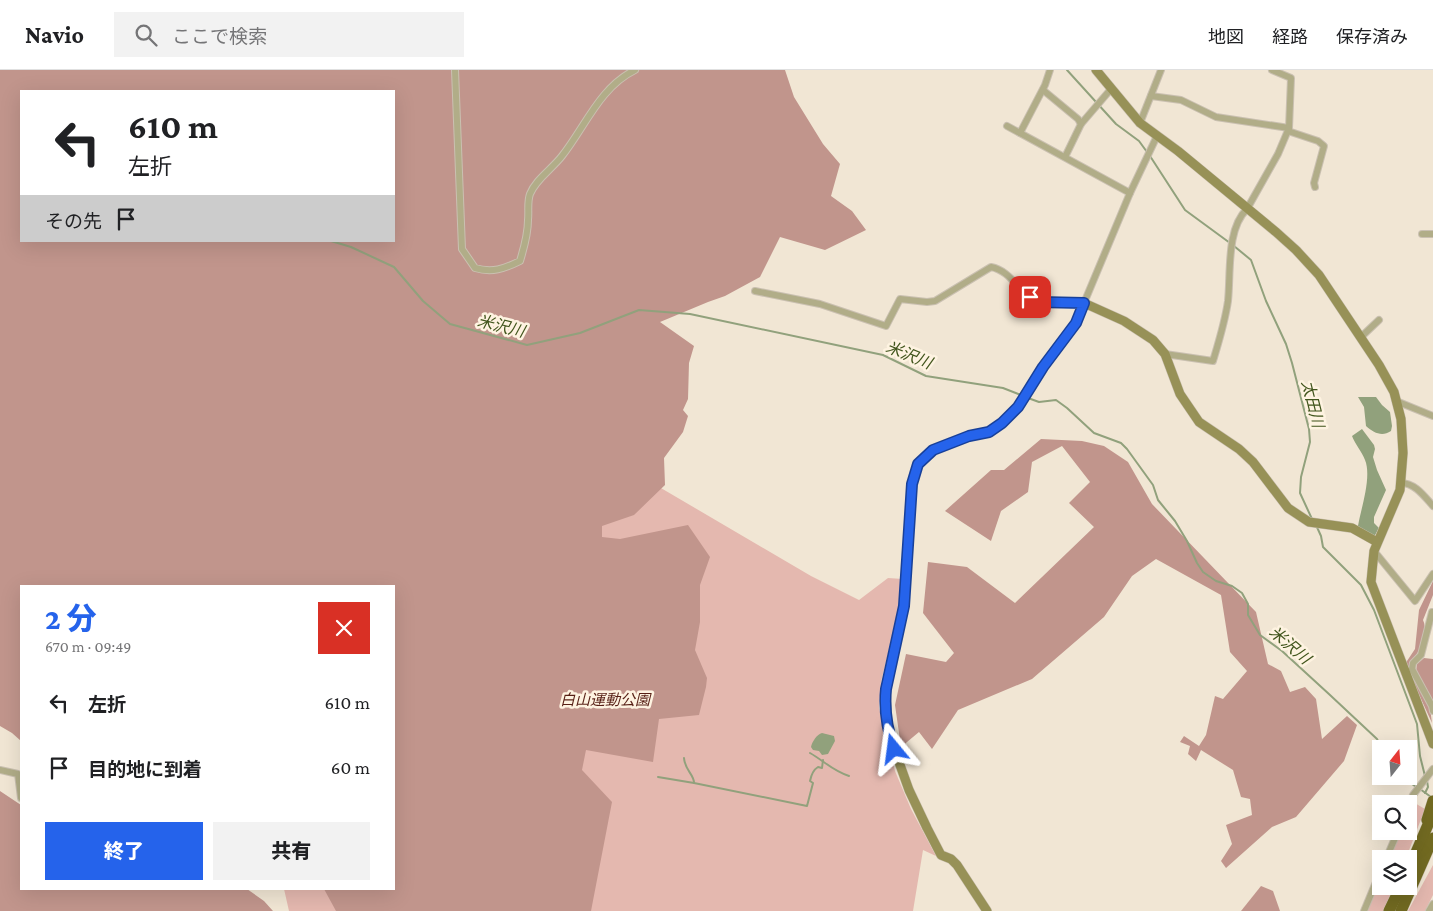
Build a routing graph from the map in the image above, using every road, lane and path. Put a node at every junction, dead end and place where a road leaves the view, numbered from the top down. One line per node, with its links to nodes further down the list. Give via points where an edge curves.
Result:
1 (455, 70): 2 (street, via 462,249 475,268 492,271 520,261 525,247 531,192 561,158 612,85)
2 (635, 70)
3 (1050, 70): 8 (street)
4 (1096, 70): 7 (street)
5 (1160, 70): 9 (street)
6 (1272, 70): 13 (street, via 1291,78)
7 (1111, 89): 10 (street); 11 (street)
8 (1042, 90): 10 (street); 14 (street)
9 (1151, 96): 11 (street); 13 (street, via 1181,100 1216,117)
10 (1081, 124): 16 (street)
11 (1140, 124): 15 (street)
12 (1007, 126): 14 (street)
13 (1288, 129): 17 (street, via 1324,146); 19 (street)
14 (1020, 133): 16 (street)
15 (1157, 136): 18 (street); 19 (street)
16 (1064, 157): 18 (street)
17 (1315, 187)
18 (1130, 193): 23 (street)
19 (1248, 209): 25 (street, via 1296,250 1319,275); 26 (street, via 1242,214 1234,233 1225,317 1214,361)
20 (1422, 234): 21 (street)
21 (1433, 234)
22 (755, 291): 23 (street, via 820,304 886,326 900,299 935,301 991,267 1003,272 1038,302)
23 (1084, 303): 26 (street, via 1153,340); 49 (street, via 1076,323 1018,407 989,432 933,450 918,464 912,484 904,606 886,689 886,720 909,790 941,855 957,865)
24 (1379, 320): 25 (street)
25 (1361, 337): 27 (street, via 1394,392)
26 (1166, 354): 31 (street, via 1180,394 1199,422 1253,462 1288,508 1309,522 1352,528)
27 (1396, 401): 28 (street); 29 (street, via 1401,418)
28 (1433, 416)
29 (1401, 483): 30 (street, via 1412,485); 31 (street)
30 (1433, 506)
31 (1377, 542): 32 (street)
32 (1374, 551): 33 (street, via 1415,601); 36 (street, via 1371,582)
33 (1433, 574)
34 (1432, 612): 35 (street, via 1421,655 1412,669)
35 (1433, 711)
36 (1433, 742)
37 (1433, 769): 40 (street)
38 (0, 770): 39 (street, via 18,774)
39 (20, 790)
40 (1413, 795)
41 (1432, 810): 44 (highway)
42 (1433, 838): 48 (highway)
43 (1433, 846): 48 (highway)
44 (1417, 850)
45 (1372, 892): 50 (street)
46 (1397, 895): 51 (highway)
47 (1433, 904): 52 (street)
48 (1402, 909)
49 (987, 911)
50 (1364, 911)
51 (1389, 911)
52 (1429, 911)

